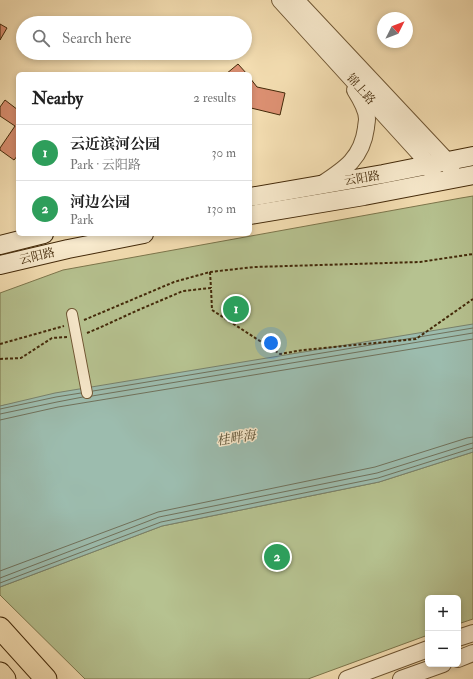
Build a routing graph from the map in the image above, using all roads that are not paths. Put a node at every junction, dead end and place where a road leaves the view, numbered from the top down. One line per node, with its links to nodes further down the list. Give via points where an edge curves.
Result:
1 (280, 0): 3 (street, 锦上路)
2 (296, 0): 5 (street, 锦上路)
3 (343, 70): 6 (street, 锦上路); 10 (street, via 365,112 365,135 360,150 351,162)
4 (473, 156): 5 (main road, 云阳路)
5 (447, 161): 6 (main road, 云阳路); 8 (street, 锦上路)
6 (428, 165): 9 (street, 锦上路); 10 (main road, 云阳路)
7 (473, 175): 8 (main road, 云阳路)
8 (454, 179): 9 (main road, 云阳路)
9 (437, 182): 12 (main road, 云阳路)
10 (321, 184): 11 (main road, 云阳路)
11 (252, 197)
12 (252, 216)
13 (36, 236): 15 (main road, 云阳路)
14 (134, 236): 16 (main road, 云阳路)
15 (0, 245)
16 (0, 265)
17 (72, 314): 18 (street)
18 (86, 393)
19 (473, 633): 21 (street)
20 (6, 635): 28 (highway)
21 (461, 637)
22 (425, 650): 29 (street)
23 (473, 653): 24 (street)
24 (461, 658)
25 (435, 667): 30 (street)
26 (0, 673): 27 (highway)
27 (5, 679)
28 (46, 679)
29 (347, 679)
30 (401, 679)

